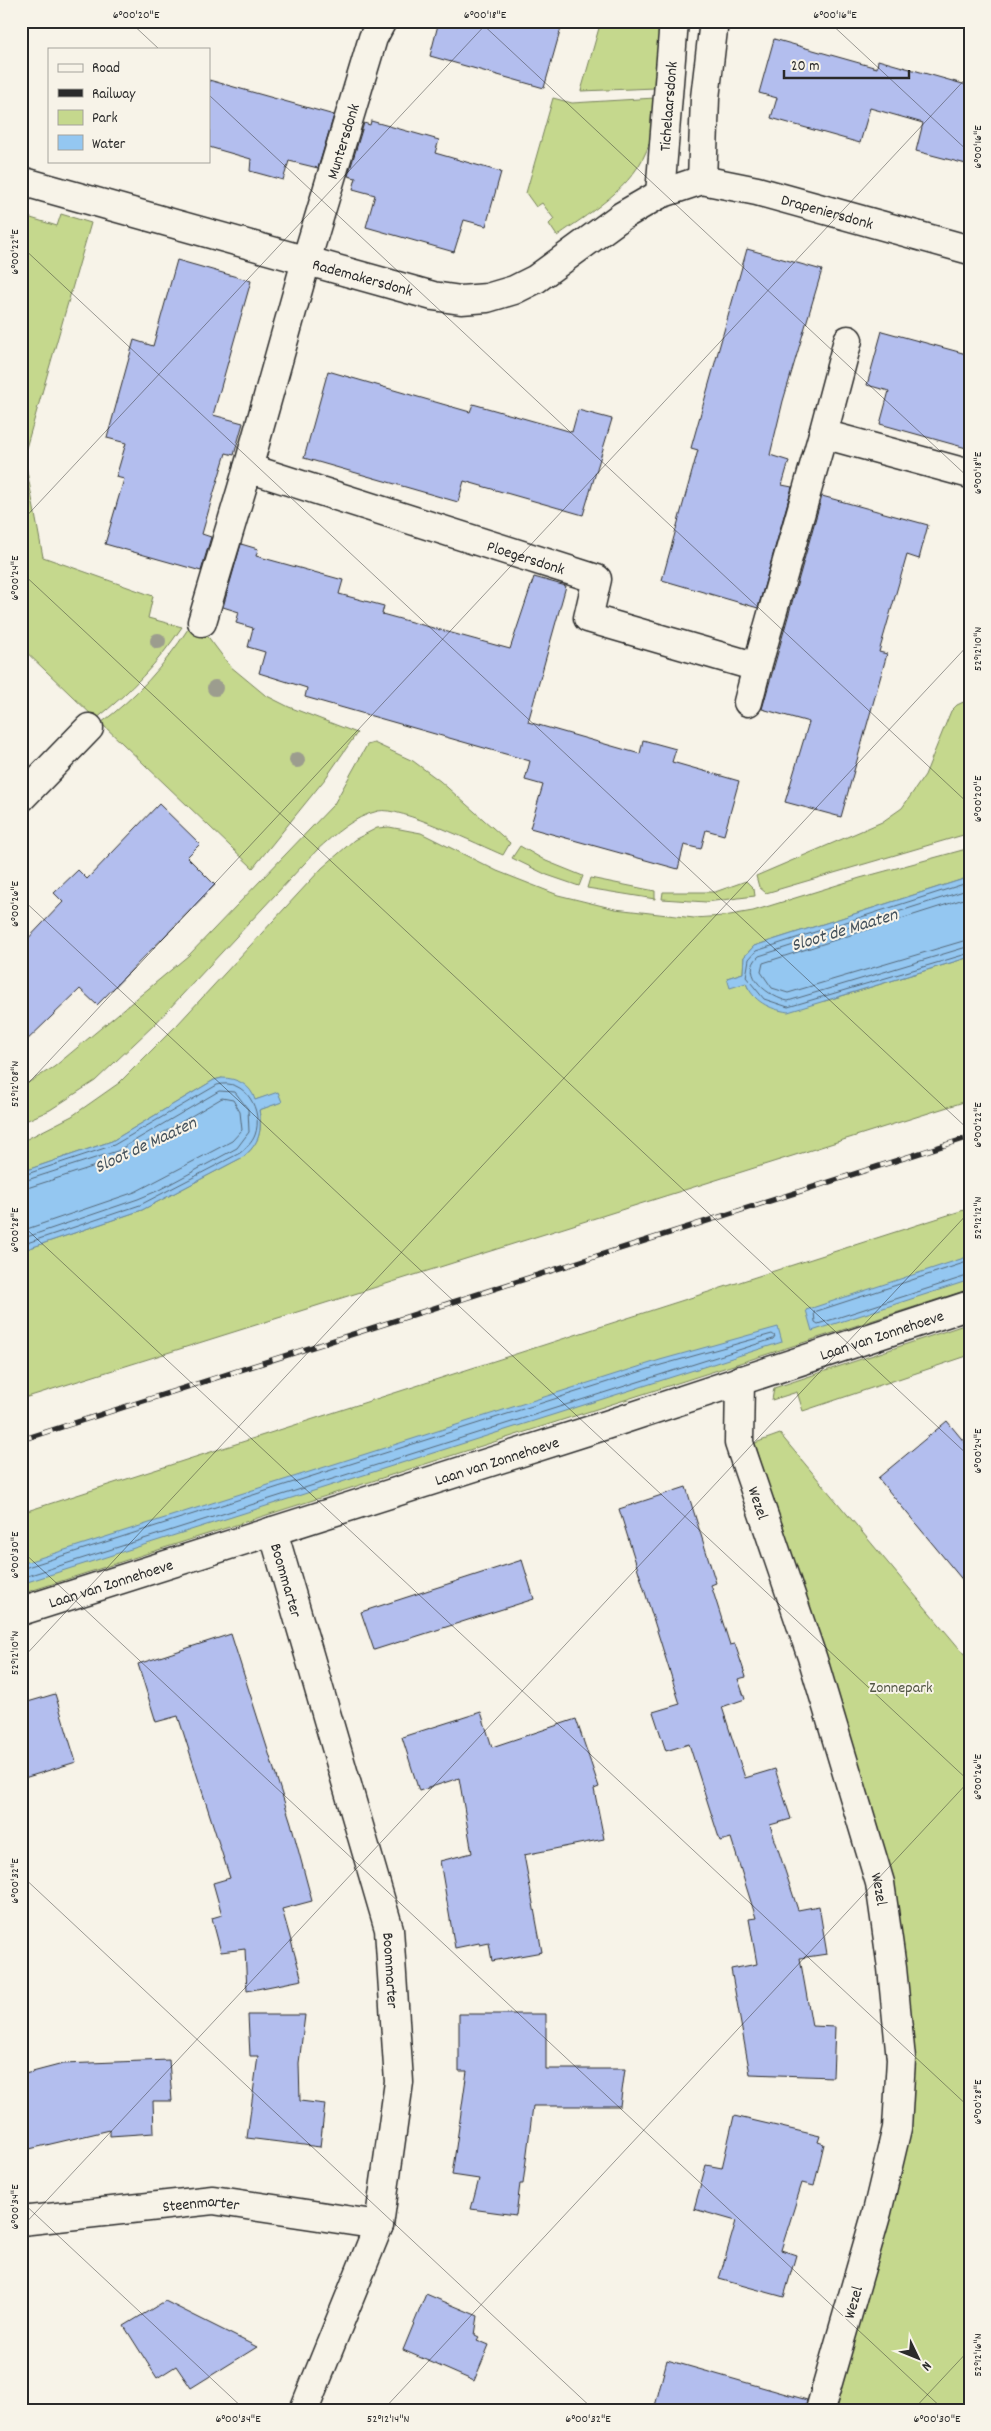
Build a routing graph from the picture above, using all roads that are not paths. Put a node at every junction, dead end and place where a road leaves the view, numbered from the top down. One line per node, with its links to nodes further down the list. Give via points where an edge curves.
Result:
1 (382, 21): 7 (street, Muntersdonk, via 373,38)
2 (674, 21): 5 (street, Tichelaarsdonk)
3 (714, 21): 5 (street, via 705,98)
4 (21, 182): 7 (street, Rademakersdonk)
5 (682, 187): 6 (street, Drapeniersdonk, via 757,192); 7 (street, Rademakersdonk, via 622,216 536,279 487,298 461,300 434,296)
6 (970, 250)
7 (306, 261): 10 (street)
8 (848, 340): 9 (street)
9 (823, 434): 11 (street); 13 (street)
10 (248, 468): 12 (street); 13 (street, Ploegersdonk, via 597,579 588,618)
11 (970, 474)
12 (202, 622)
13 (757, 667): 14 (street)
14 (748, 702)
15 (90, 728): 16 (street)
16 (21, 798)
17 (970, 1305): 18 (street, Laan van Zonnehoeve)
18 (740, 1380): 19 (street, Laan van Zonnehoeve); 24 (street, Wezel, via 739,1443 813,1660 880,1883 901,2059 897,2128 878,2212)
19 (273, 1531): 20 (street, Laan van Zonnehoeve); 22 (street, Boommarter, via 388,1930 399,2082)
20 (21, 1611)
21 (21, 2221): 22 (street, Steenmarter, via 213,2200)
22 (380, 2225): 23 (street, Boommarter)
23 (304, 2410)
24 (820, 2410)

